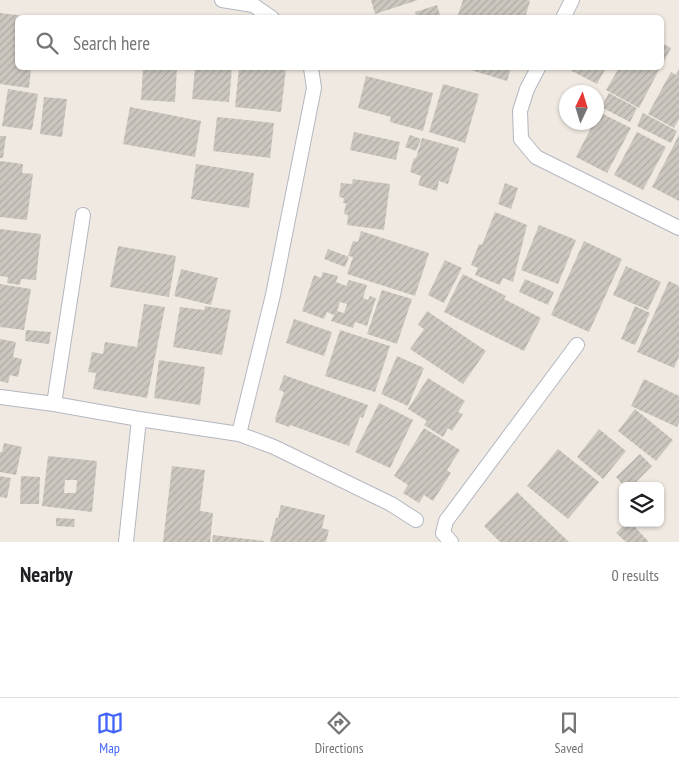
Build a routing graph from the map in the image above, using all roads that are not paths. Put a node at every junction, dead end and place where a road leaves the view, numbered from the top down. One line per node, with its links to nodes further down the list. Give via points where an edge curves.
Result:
1 (222, 0): 3 (street, via 253,5)
2 (572, 0): 4 (street)
3 (268, 15)
4 (564, 15)
5 (311, 70): 13 (street, via 314,88 299,166 273,295)
6 (537, 70): 8 (street, via 520,111 521,138 536,157)
7 (83, 214): 11 (street)
8 (679, 228)
9 (577, 345): 16 (street, via 446,521 443,533)
10 (0, 397): 11 (street)
11 (54, 404): 12 (street)
12 (138, 419): 13 (street); 15 (street)
13 (239, 434): 14 (street, via 274,447 391,504)
14 (416, 520)
15 (126, 542)
16 (451, 542)

